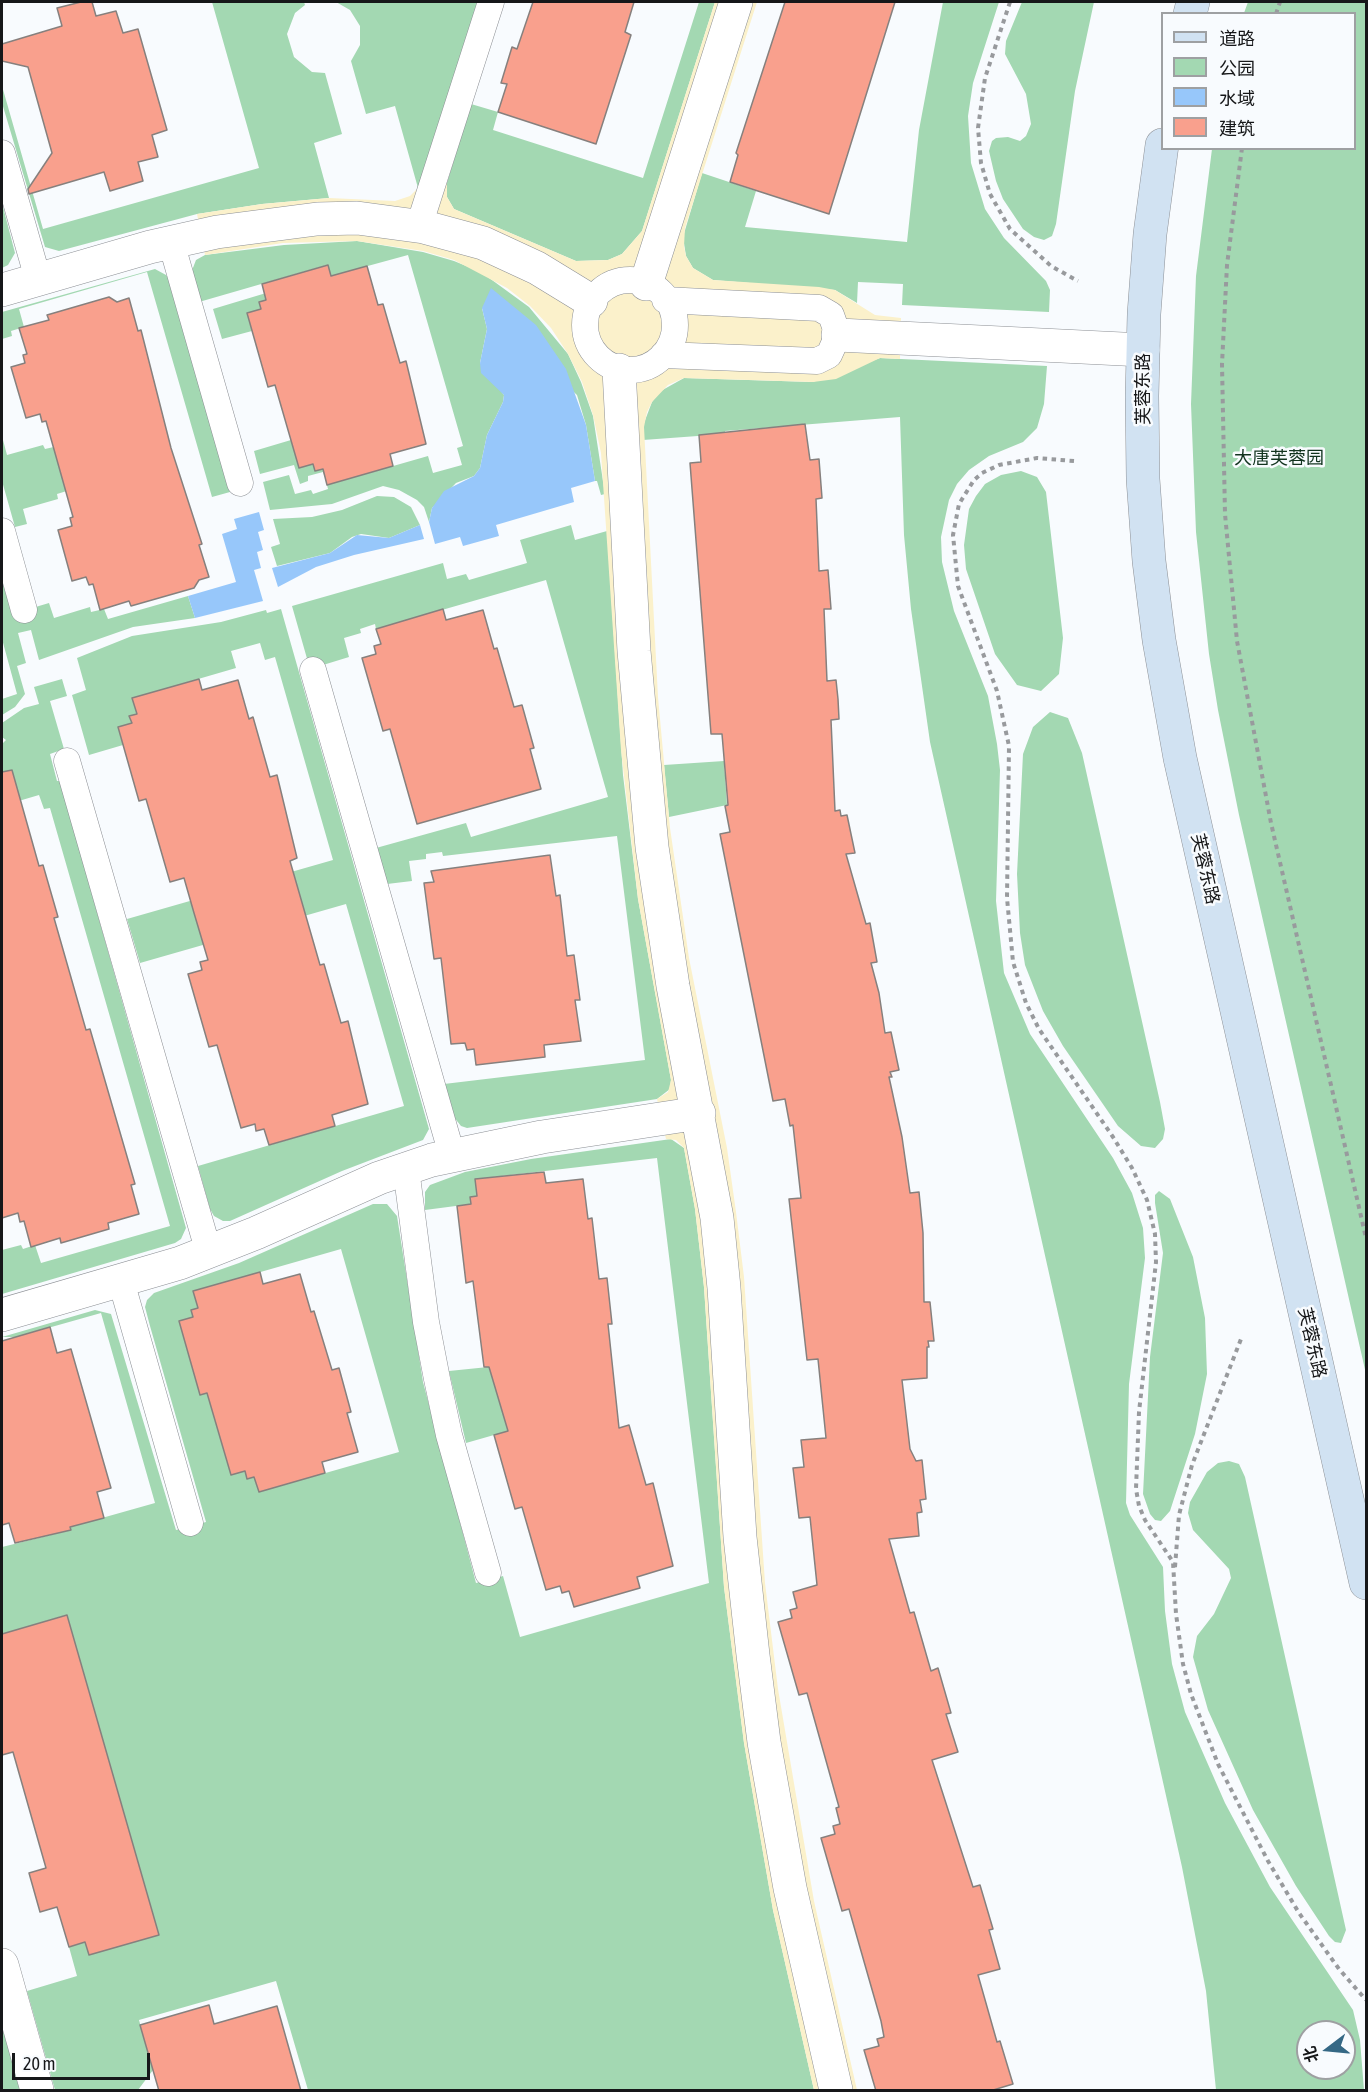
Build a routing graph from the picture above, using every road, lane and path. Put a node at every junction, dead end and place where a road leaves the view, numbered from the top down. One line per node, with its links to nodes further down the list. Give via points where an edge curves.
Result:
1 (491, 2): 7 (lane)
2 (736, 2): 12 (street)
3 (1010, 2): 10 (path, via 985,78 978,128 981,163 990,194 1010,229 1051,266)
4 (1161, 150): 15 (main road, 芙蓉东路, via 1150,234)
5 (1242, 150): 27 (path, via 1227,265 1222,364 1225,514 1238,641 1266,801)
6 (2, 153): 9 (lane)
7 (420, 226): 8 (street, via 385,220 317,219); 13 (street, via 483,243 537,268)
8 (171, 242): 9 (street); 19 (lane)
9 (38, 279): 11 (street)
10 (1078, 281)
11 (2, 290)
12 (659, 294): 13 (lane, via 636,279 617,281 601,289); 14 (lane, via 819,308 831,315); 16 (lane, via 674,312 675,330)
13 (591, 301): 17 (lane, via 584,319 586,337 594,354)
14 (838, 335): 15 (street); 16 (lane, via 829,355 817,361)
15 (1143, 350): 35 (main road, 芙蓉东路, via 1144,490 1165,682)
16 (663, 355): 17 (lane, via 642,369)
17 (619, 370): 24 (street, via 634,651 651,837 673,986)
18 (1074, 461): 34 (path, via 1037,458 999,465 982,473 959,504 953,554 958,586 998,691 1008,738 1007,898 1013,962 1026,1003 1040,1029 1132,1168 1147,1200 1155,1234 1156,1262 1139,1412 1136,1489 1139,1506 1169,1553)
19 (240, 483)
20 (2, 531): 21 (lane)
21 (24, 610)
22 (313, 670): 25 (lane)
23 (68, 761): 28 (lane)
24 (699, 1113): 25 (street); 39 (street, via 723,1276 740,1537 764,1742 790,1888)
25 (452, 1155): 26 (street)
26 (406, 1169): 28 (street); 33 (lane, via 437,1379)
27 (1366, 1238)
28 (208, 1252): 29 (street)
29 (121, 1281): 30 (street); 32 (lane)
30 (2, 1315)
31 (1241, 1339): 34 (path, via 1192,1465 1179,1515)
32 (190, 1523)
33 (488, 1573)
34 (1175, 1574): 37 (path, via 1183,1664 1218,1764 1299,1912)
35 (1366, 1583)
36 (2, 1965): 38 (street)
37 (1366, 2000)
38 (38, 2091)
39 (836, 2091)

